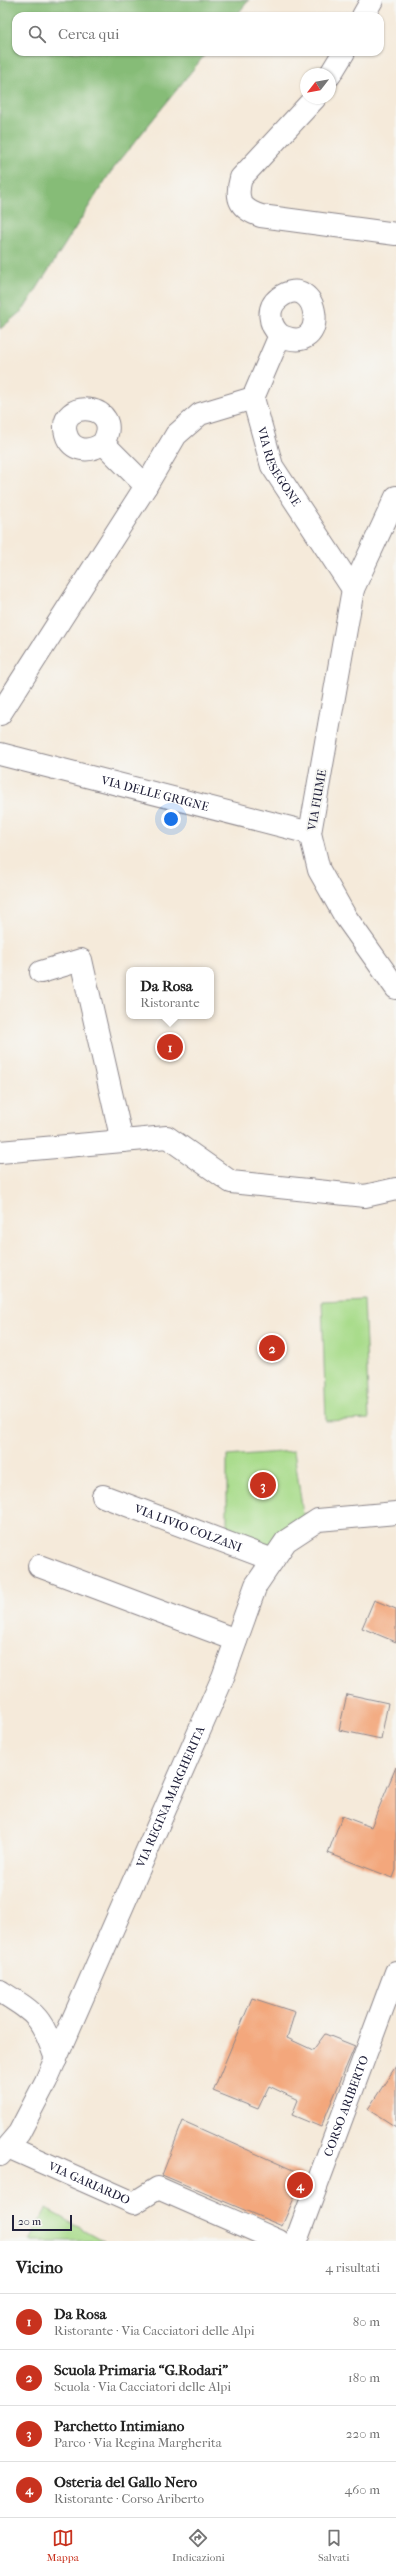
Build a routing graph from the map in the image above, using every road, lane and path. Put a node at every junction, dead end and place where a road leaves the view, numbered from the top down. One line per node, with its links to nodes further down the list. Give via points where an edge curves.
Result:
1 (372, 0): 2 (street)
2 (366, 12)
3 (342, 56): 4 (street)
4 (334, 68)
5 (309, 104): 6 (street, via 241,178 238,190 241,203 247,212 261,216)
6 (396, 234)
7 (280, 335): 8 (street)
8 (253, 398): 10 (street, via 200,414 176,435); 12 (street, VIA RESEGONE, via 272,466)
9 (102, 443): 10 (street)
10 (146, 486): 13 (street)
11 (396, 498): 12 (street, VIA FIUME)
12 (353, 589): 15 (street, VIA FIUME)
13 (0, 714)
14 (0, 754): 15 (street, VIA DELLE GRIGNE)
15 (310, 833): 17 (street, VIA FIUME, via 319,870 345,916)
16 (41, 972): 18 (street, via 81,960)
17 (396, 988)
18 (122, 1141): 19 (street); 20 (street, via 167,1137 231,1182 365,1196)
19 (0, 1152)
20 (396, 1189)
21 (103, 1496): 23 (street, VIA LIVIO COLZANI)
22 (396, 1512): 23 (street, VIA REGINA MARGHERITA, via 318,1520 286,1541)
23 (273, 1560): 25 (street, VIA REGINA MARGHERITA, via 256,1585)
24 (39, 1566): 25 (street)
25 (236, 1640): 29 (street, VIA REGINA MARGHERITA, via 223,1677 169,1803)
26 (396, 1972): 28 (street, CORSO ARIBERTO)
27 (0, 1991): 29 (street, via 30,2010 44,2025)
28 (392, 1993): 33 (street, CORSO ARIBERTO)
29 (56, 2059): 30 (street, VIA REGINA MARGHERITA, via 19,2133)
30 (4, 2151): 31 (street, VIA GARIARDO, via 134,2203 158,2188)
31 (238, 2233): 32 (street, VIA GARIARDO)
32 (279, 2241)
33 (296, 2241)

